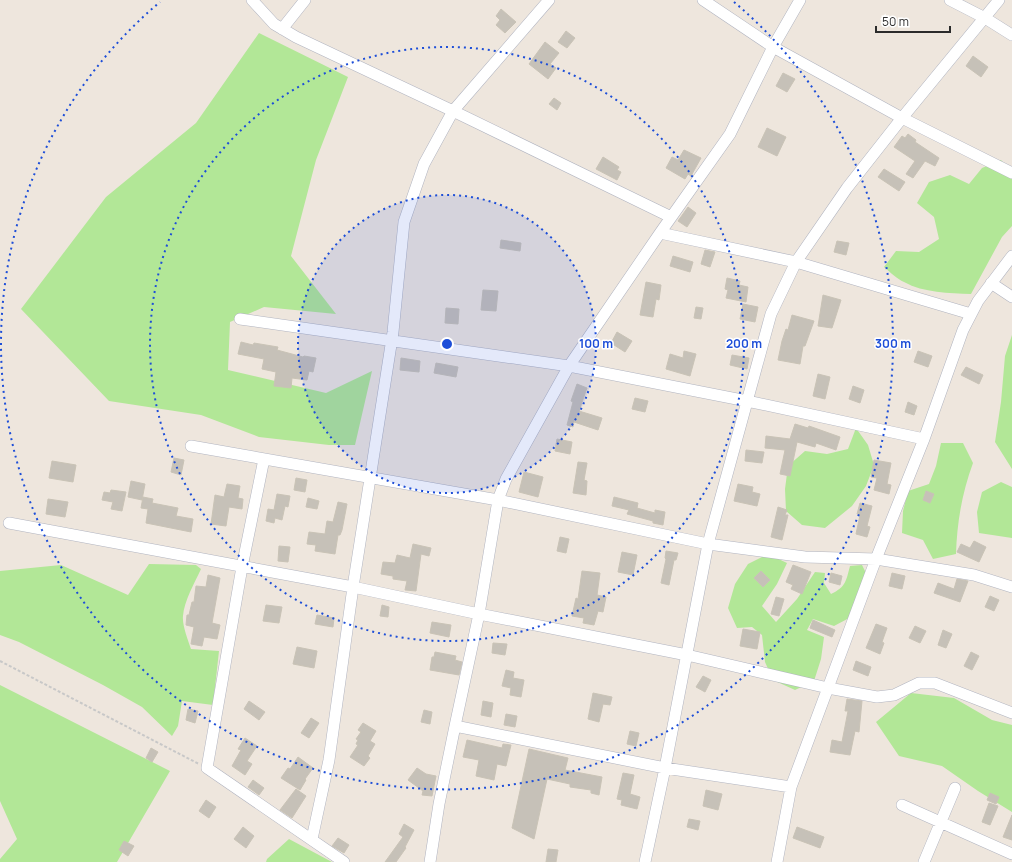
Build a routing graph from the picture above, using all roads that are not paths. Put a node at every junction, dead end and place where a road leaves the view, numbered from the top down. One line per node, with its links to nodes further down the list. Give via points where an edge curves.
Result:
1 (252, 0): 9 (street)
2 (305, 0): 9 (street)
3 (549, 0): 12 (street)
4 (703, 0): 11 (street)
5 (800, 0): 11 (street)
6 (950, 0): 8 (street)
7 (999, 0): 8 (street)
8 (985, 18): 10 (street); 13 (street)
9 (282, 29): 12 (street)
10 (1012, 36)
11 (773, 47): 13 (street); 15 (street, via 730,134)
12 (453, 111): 15 (street); 23 (street, via 424,164 404,222)
13 (902, 118): 14 (street); 18 (street, via 847,188)
14 (1012, 173)
15 (671, 217): 16 (street)
16 (660, 233): 18 (street); 24 (street)
17 (1012, 256): 19 (street)
18 (796, 262): 21 (street); 25 (street, via 771,314)
19 (991, 283): 20 (street); 21 (street)
20 (1012, 297)
21 (971, 314): 26 (street, via 962,330)
22 (240, 319): 23 (street)
23 (392, 341): 24 (street); 29 (street)
24 (569, 366): 25 (street); 30 (street, via 506,479)
25 (747, 401): 26 (street); 32 (street)
26 (924, 439): 33 (street)
27 (191, 446): 28 (street)
28 (264, 459): 29 (street); 34 (street)
29 (370, 478): 30 (street); 35 (street)
30 (498, 500): 32 (street); 37 (street)
31 (9, 523): 34 (street)
32 (708, 544): 33 (street, via 805,557); 38 (street)
33 (876, 559): 36 (street, via 974,575); 39 (street)
34 (242, 567): 35 (street); 47 (street, via 207,768)
35 (353, 587): 37 (street); 47 (street, via 329,760)
36 (1012, 587)
37 (479, 614): 38 (street); 41 (street)
38 (687, 655): 39 (street); 42 (street)
39 (828, 688): 40 (street, via 877,698 894,695 919,683 935,683); 43 (street)
40 (1012, 713)
41 (455, 726): 42 (street); 50 (street)
42 (665, 768): 43 (street); 51 (street)
43 (791, 787): 52 (street)
44 (955, 788): 46 (street)
45 (902, 805): 46 (street)
46 (941, 822): 48 (street); 53 (street)
47 (312, 839): 49 (street)
48 (1012, 854)
49 (344, 862)
50 (430, 862)
51 (645, 862)
52 (777, 862)
53 (924, 862)

